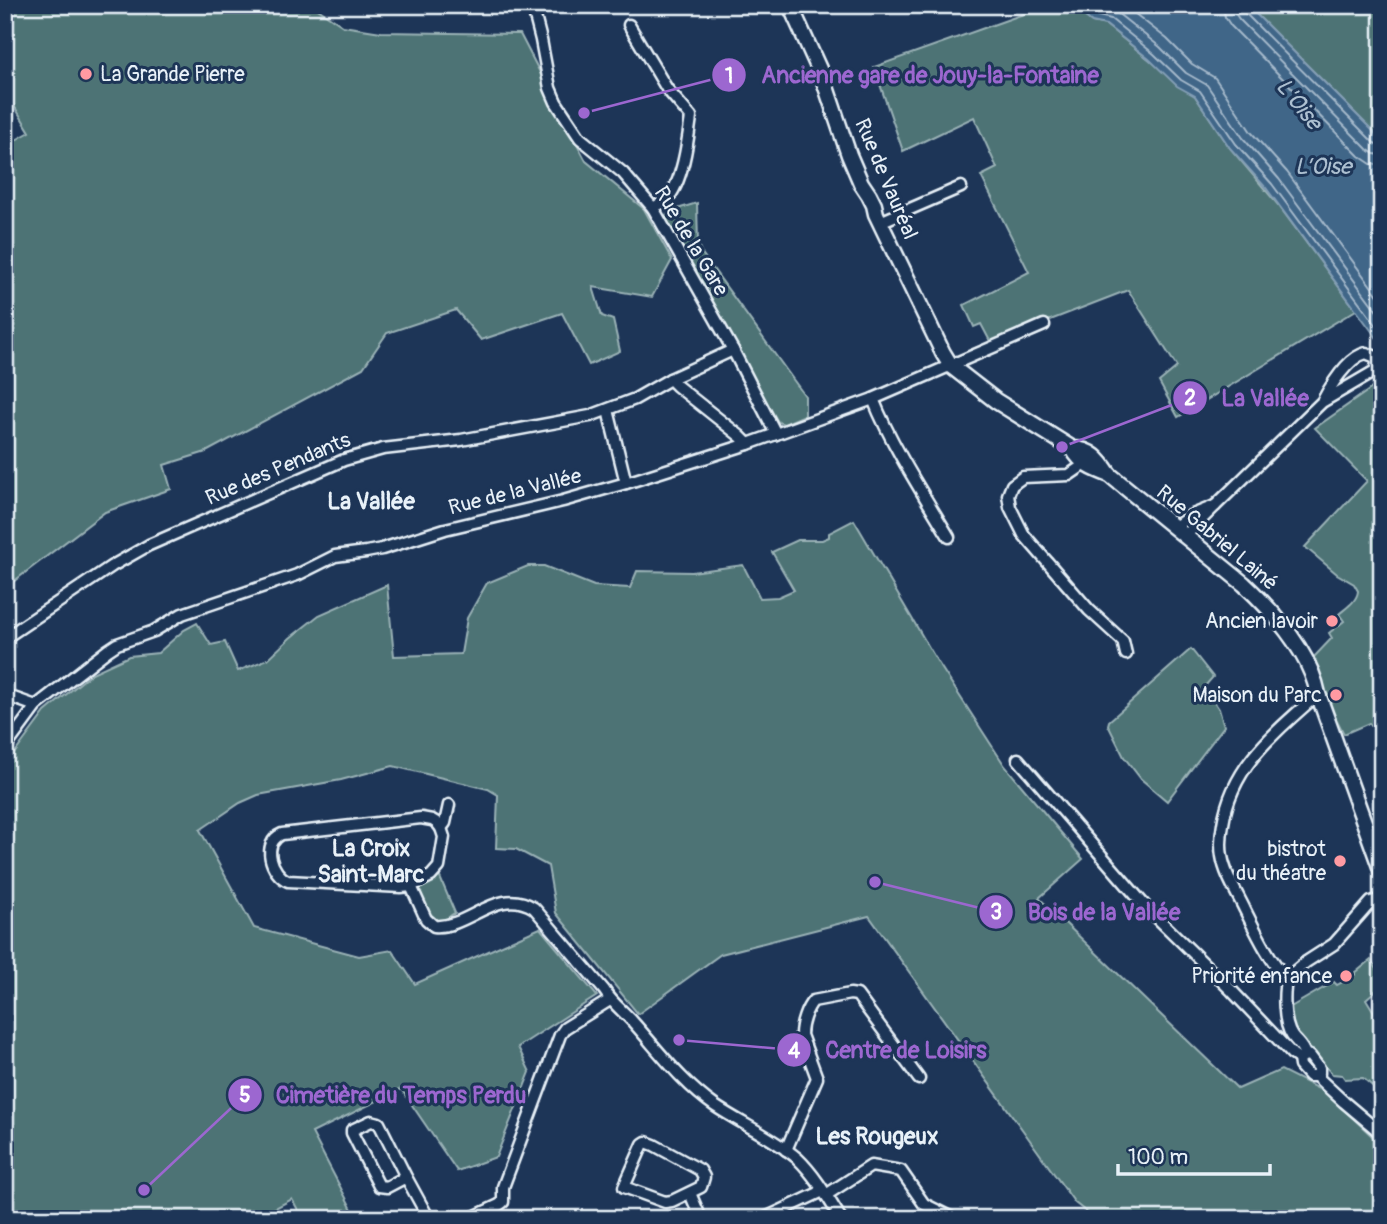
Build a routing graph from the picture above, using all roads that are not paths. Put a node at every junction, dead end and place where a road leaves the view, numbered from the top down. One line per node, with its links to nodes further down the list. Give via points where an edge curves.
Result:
1 (531, 5): 5 (street, Rue de la Gare, via 556,103 580,138 623,173)
2 (790, 5): 6 (street, Rue de Vauréal)
3 (628, 25): 5 (street, via 667,89 691,117 688,146 676,183 665,202)
4 (961, 187): 6 (street)
5 (653, 208): 8 (street, Rue de la Gare)
6 (880, 222): 9 (street, Rue de Vauréal)
7 (1044, 325): 9 (street, Rue de la Vallée)
8 (733, 350): 10 (street, Rue des Pendants); 14 (street, Rue de la Gare)
9 (951, 366): 11 (street, Rue de la Vallée); 16 (street, Rue Gabriel Lainé, via 996,401)
10 (670, 379): 13 (street, Rue des Pendants); 15 (street)
11 (873, 399): 14 (street, Rue de la Vallée); 21 (street, via 897,450)
12 (1322, 402): 12 (street, via 1375,370 1376,357 1357,356 1332,383); 20 (street, via 1215,506 1190,516)
13 (608, 410): 19 (street); 22 (street, Rue des Pendants, via 344,460 149,545)
14 (776, 434): 15 (street, Rue de la Vallée)
15 (748, 444): 19 (street, Rue de la Vallée)
16 (1073, 449): 17 (street, Rue Gabriel Lainé); 18 (street, Rue Gabriel Lainé, via 1097,458)
17 (1085, 464): 18 (street, Rue Gabriel Lainé); 23 (street, via 1069,475 1023,477 1009,490 1008,502 1024,536 1123,641)
18 (1110, 475): 20 (street, Rue Gabriel Lainé)
19 (626, 483): 26 (street, Rue de la Vallée, via 383,549 335,555 297,575 182,614 154,631 117,644)
20 (1180, 532): 24 (street, Rue Gabriel Lainé, via 1263,602 1307,662)
21 (949, 537)
22 (5, 638)
23 (1125, 654)
24 (1318, 694): 31 (street, Rue Gabriel Lainé); 34 (street, via 1254,754 1229,797 1220,846 1222,860 1255,929)
25 (5, 695): 26 (street)
26 (36, 706): 27 (street, Rue de la Vallée)
27 (5, 748)
28 (1018, 759): 36 (street, via 1146,907 1292,1054)
29 (449, 805): 30 (street)
30 (441, 828): 32 (street, via 439,867); 32 (street, via 421,818 287,834 275,838 271,845 276,870 288,881)
31 (1382, 872)
32 (411, 886): 35 (street, via 433,926 444,926 500,902 528,905)
33 (1382, 899): 34 (street, via 1371,902 1334,944)
34 (1287, 978): 36 (street, via 1287,1026 1304,1049)
35 (610, 1000): 39 (street, via 700,1096); 45 (street, via 560,1035 503,1187 503,1202)
36 (1302, 1057): 38 (street, via 1300,1066 1309,1076 1316,1076)
37 (919, 1079): 39 (street, via 857,995 813,1001 801,1032 817,1078)
38 (1382, 1134)
39 (786, 1150): 42 (street, via 807,1168)
40 (406, 1177): 40 (street, via 379,1123 371,1121 354,1128 352,1133 379,1186); 44 (street)
41 (690, 1193): 41 (street, via 703,1184 701,1170 654,1144 643,1144 624,1187 665,1202); 46 (street)
42 (824, 1193): 43 (street); 47 (street); 48 (street, via 871,1166 897,1169 924,1204)
43 (769, 1217)
44 (429, 1219)
45 (469, 1219)
46 (701, 1219)
47 (841, 1219)
48 (954, 1219)

